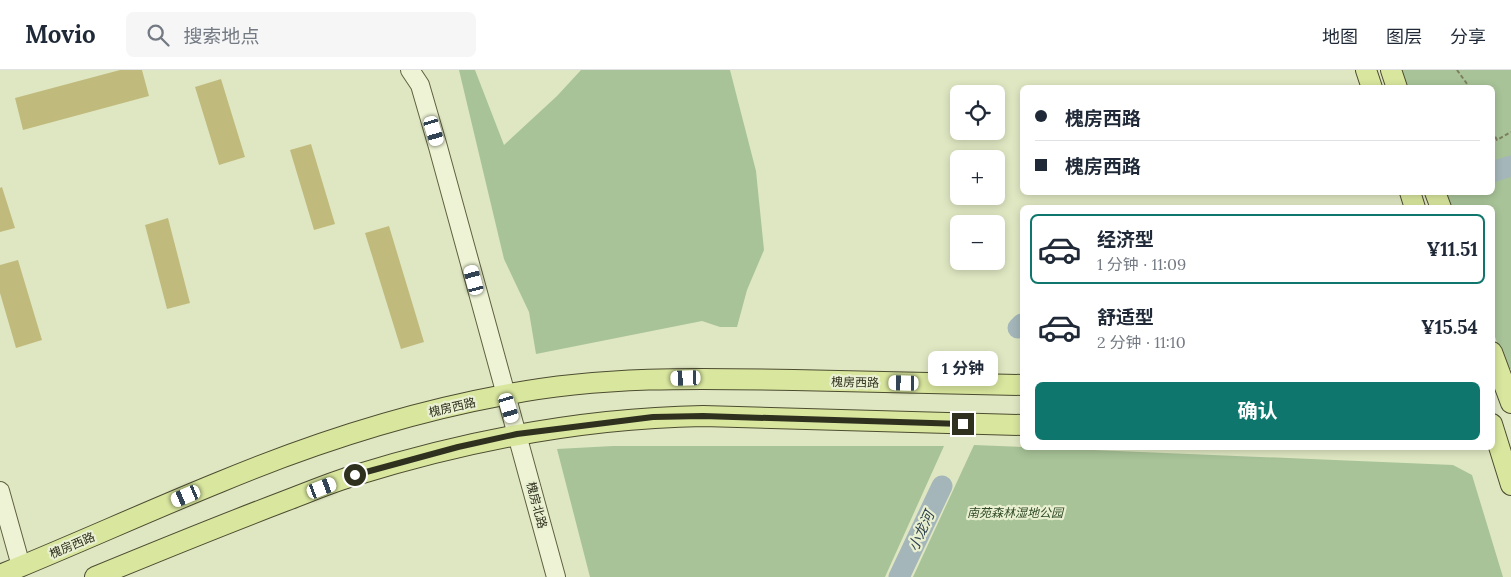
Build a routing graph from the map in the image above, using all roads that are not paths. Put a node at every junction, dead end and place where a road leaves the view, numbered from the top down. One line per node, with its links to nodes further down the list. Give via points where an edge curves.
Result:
1 (410, 70): 8 (street, 槐房北路, via 420,85)
2 (1366, 70): 4 (main road)
3 (1391, 70): 5 (main road)
4 (1371, 85)
5 (1396, 85)
6 (1495, 362): 9 (main road)
7 (1020, 386): 8 (main road, 槐房西路, via 686,378 622,380)
8 (505, 394): 12 (street, 槐房北路); 15 (main road, 槐房西路, via 427,412 320,446 222,481)
9 (1506, 399)
10 (1020, 425): 12 (main road, via 693,416 653,417)
11 (1498, 433): 13 (main road)
12 (517, 434): 17 (main road, via 355,475); 18 (street, 槐房北路)
13 (1511, 485)
14 (0, 491): 15 (street)
15 (21, 566): 16 (main road, 槐房西路)
16 (0, 574)
17 (95, 577)
18 (556, 577)

